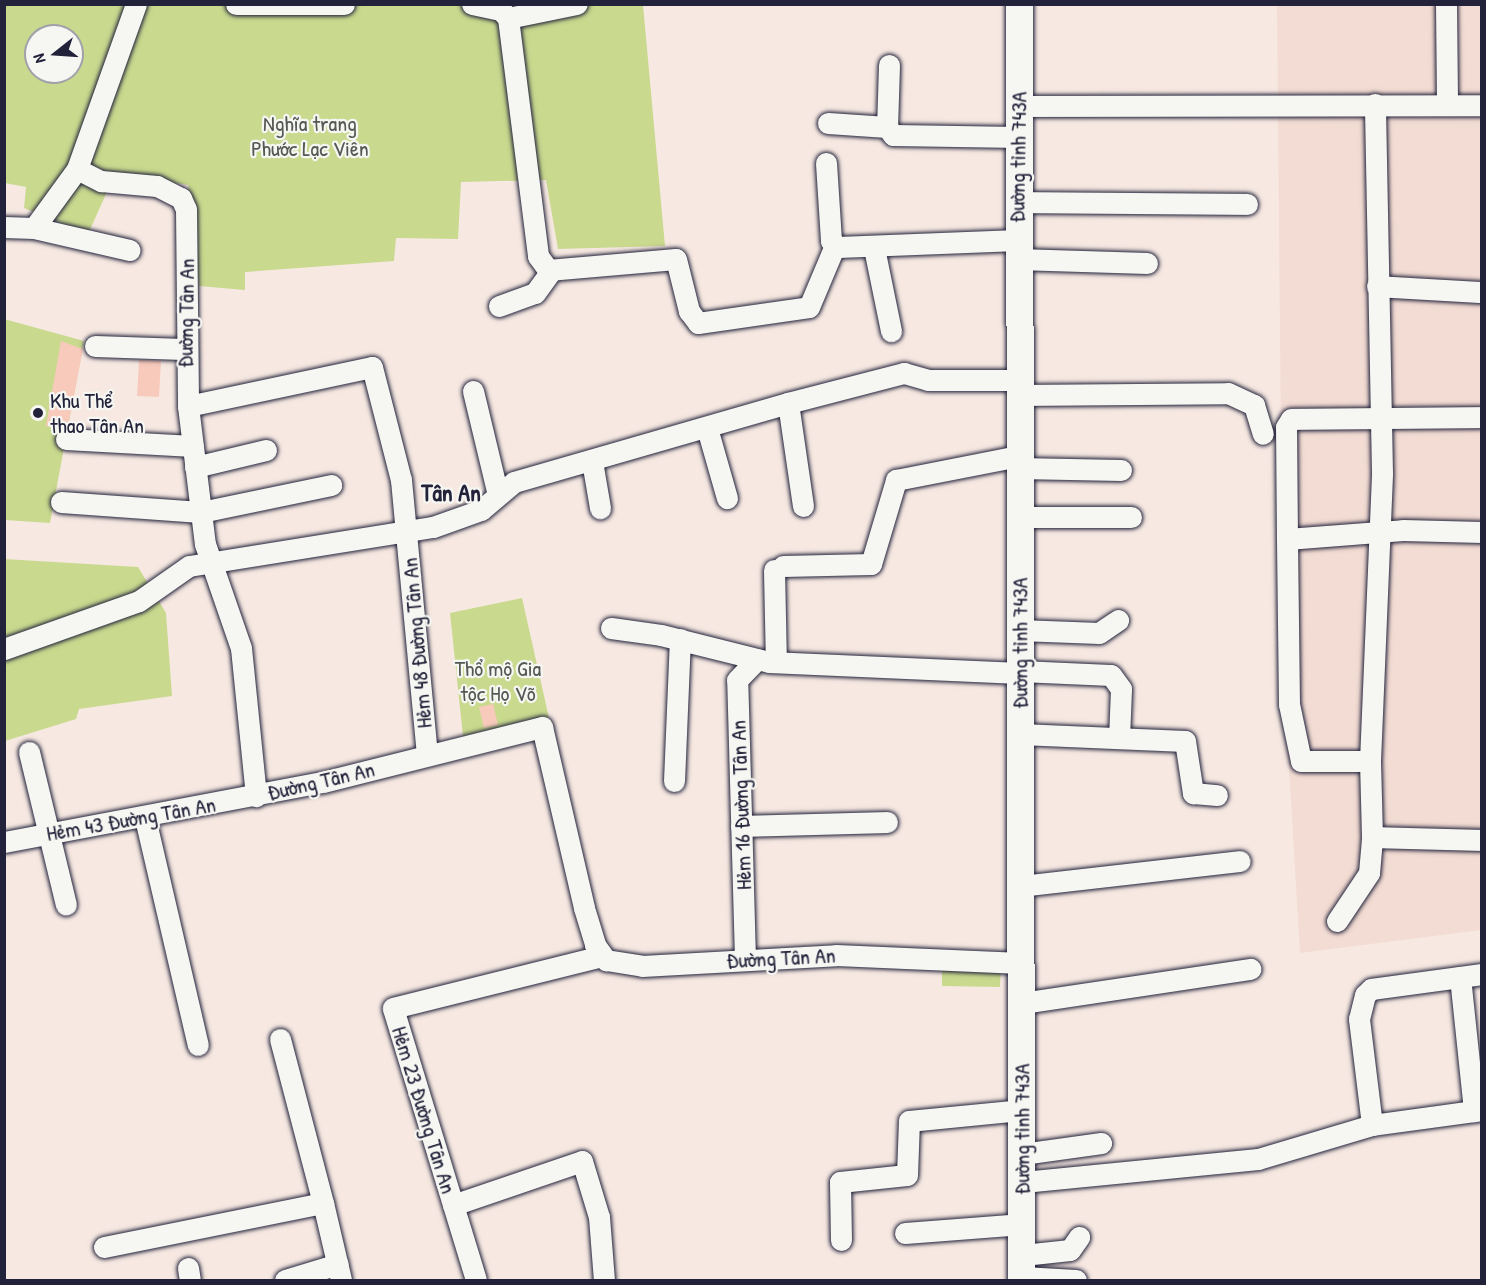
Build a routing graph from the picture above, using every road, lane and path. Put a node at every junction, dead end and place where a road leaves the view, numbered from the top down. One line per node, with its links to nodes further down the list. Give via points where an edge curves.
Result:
1 (136, 4): 18 (street)
2 (236, 4): 3 (street)
3 (344, 4)
4 (472, 4): 8 (street, via 501,10)
5 (577, 4): 8 (street)
6 (1019, 4): 13 (main road, Đường tỉnh 743A)
7 (1446, 4): 11 (street)
8 (508, 18): 28 (street, via 538,256)
9 (889, 65): 15 (street)
10 (1375, 104): 11 (street); 13 (street); 29 (street)
11 (1447, 104): 12 (street)
12 (1482, 105)
13 (1019, 106): 16 (main road, Đường tỉnh 743A)
14 (828, 123): 15 (street)
15 (887, 128): 16 (street, via 893,135)
16 (1019, 137): 19 (main road, Đường tỉnh 743A)
17 (826, 162): 23 (street)
18 (77, 169): 22 (street); 34 (street, Đường Tân An, via 101,181 157,186 181,198 187,217)
19 (1018, 202): 20 (street); 26 (main road, Đường tỉnh 743A)
20 (1247, 204)
21 (4, 227): 22 (street)
22 (34, 228): 25 (street)
23 (835, 245): 24 (street); 28 (street, via 809,307 698,323 689,310 676,259)
24 (874, 248): 26 (street); 32 (street)
25 (129, 250)
26 (1017, 250): 27 (street); 35 (main road, Đường tỉnh 743A)
27 (1147, 263)
28 (551, 271): 31 (street, via 535,292)
29 (1377, 286): 30 (street); 39 (street)
30 (1482, 292)
31 (499, 306)
32 (891, 331)
33 (95, 346): 34 (street)
34 (183, 349): 38 (street, Đường Tân An)
35 (1018, 388): 37 (street, via 928,380 904,373); 42 (street, via 1228,393 1254,405); 47 (main road, Đường tỉnh 743A)
36 (472, 391): 50 (street)
37 (788, 403): 41 (street); 53 (street)
38 (188, 406): 45 (street, Đường Tân An); 58 (street, Hẻm 48 Đường Tân An, via 369,364 394,441)
39 (1380, 415): 40 (street); 59 (street); 61 (street, via 1292,419 1286,427)
40 (1482, 417)
41 (707, 428): 46 (street); 51 (street)
42 (1263, 434)
43 (66, 439): 45 (street)
44 (266, 450): 45 (street)
45 (194, 457): 55 (street, Đường Tân An)
46 (592, 460): 50 (street); 54 (street)
47 (1018, 462): 48 (street); 56 (main road, Đường tỉnh 743A); 68 (street, via 896,480 871,564 778,568)
48 (1121, 470)
49 (331, 485): 55 (street)
50 (497, 492): 58 (street, via 464,519)
51 (727, 498)
52 (61, 502): 55 (street)
53 (803, 506)
54 (600, 508)
55 (201, 512): 62 (street, Đường Tân An)
56 (1019, 517): 57 (street); 65 (main road, Đường tỉnh 743A)
57 (1131, 517)
58 (407, 532): 62 (street); 73 (street, Hẻm 48 Đường Tân An)
59 (1380, 532): 60 (street); 61 (street); 74 (street)
60 (1482, 532)
61 (1287, 539): 74 (street, via 1289,704 1301,760)
62 (211, 562): 67 (street, via 182,569 139,601); 77 (street, Đường Tân An, via 241,648)
63 (1118, 620): 65 (street, via 1099,633)
64 (611, 628): 66 (street)
65 (1019, 630): 69 (main road, Đường tỉnh 743A)
66 (680, 639): 68 (street); 75 (street)
67 (4, 650)
68 (766, 661): 69 (street); 80 (street, Hẻm 16 Đường Tân An, via 738,680)
69 (1020, 672): 70 (main road, Đường tỉnh 743A); 71 (street, via 1111,675 1121,689)
70 (1020, 734): 71 (street); 86 (main road, Đường tỉnh 743A)
71 (1119, 738): 76 (street, via 1185,741 1193,793)
72 (30, 752): 81 (street)
73 (427, 754): 77 (street, Đường Tân An); 89 (street, Đường Tân An, via 542,727 584,908)
74 (1370, 761): 82 (street)
75 (674, 781)
76 (1217, 795)
77 (256, 796): 78 (street, Hẻm 43 Đường Tân An)
78 (145, 818): 81 (street, Hẻm 43 Đường Tân An); 97 (street)
79 (887, 822): 80 (street)
80 (741, 826): 90 (street, Hẻm 16 Đường Tân An)
81 (49, 834): 84 (street, Hẻm 43 Đường Tân An); 87 (street)
82 (1372, 837): 83 (street); 88 (street, via 1369,873)
83 (1482, 840)
84 (4, 842)
85 (1240, 861): 86 (street)
86 (1021, 886): 91 (main road, Đường tỉnh 743A)
87 (66, 905)
88 (1337, 921)
89 (601, 956): 90 (street, Đường Tân An, via 628,967); 105 (street, Hẻm 23 Đường Tân An, via 393,1008)
90 (745, 959): 91 (street, Đường Tân An, via 836,955)
91 (1021, 963): 95 (main road, Đường tỉnh 743A)
92 (1250, 969): 95 (street)
93 (1482, 974): 94 (street)
94 (1460, 977): 99 (street); 100 (street, via 1371,989 1365,994 1359,1019)
95 (1022, 1003): 98 (main road, Đường tỉnh 743A)
96 (280, 1039): 104 (street)
97 (198, 1045)
98 (1022, 1110): 102 (main road, Đường tỉnh 743A); 109 (street, via 909,1120 907,1175 840,1182)
99 (1478, 1111): 100 (street)
100 (1372, 1125): 103 (street, via 1258,1159)
101 (1101, 1143): 102 (street)
102 (1023, 1154): 103 (main road, Đường tỉnh 743A)
103 (1023, 1182): 106 (main road, Đường tỉnh 743A)
104 (323, 1203): 110 (street); 112 (street)
105 (453, 1205): 114 (street, Hẻm 23 Đường Tân An); 115 (street, via 582,1161 599,1217)
106 (1023, 1224): 107 (street); 111 (main road, Đường tỉnh 743A)
107 (905, 1233)
108 (1079, 1237): 111 (street, via 1070,1250)
109 (841, 1240)
110 (104, 1246)
111 (1022, 1271): 116 (street)
112 (340, 1272): 113 (street)
113 (285, 1281)
114 (476, 1281)
115 (604, 1281)
116 (1076, 1281)

